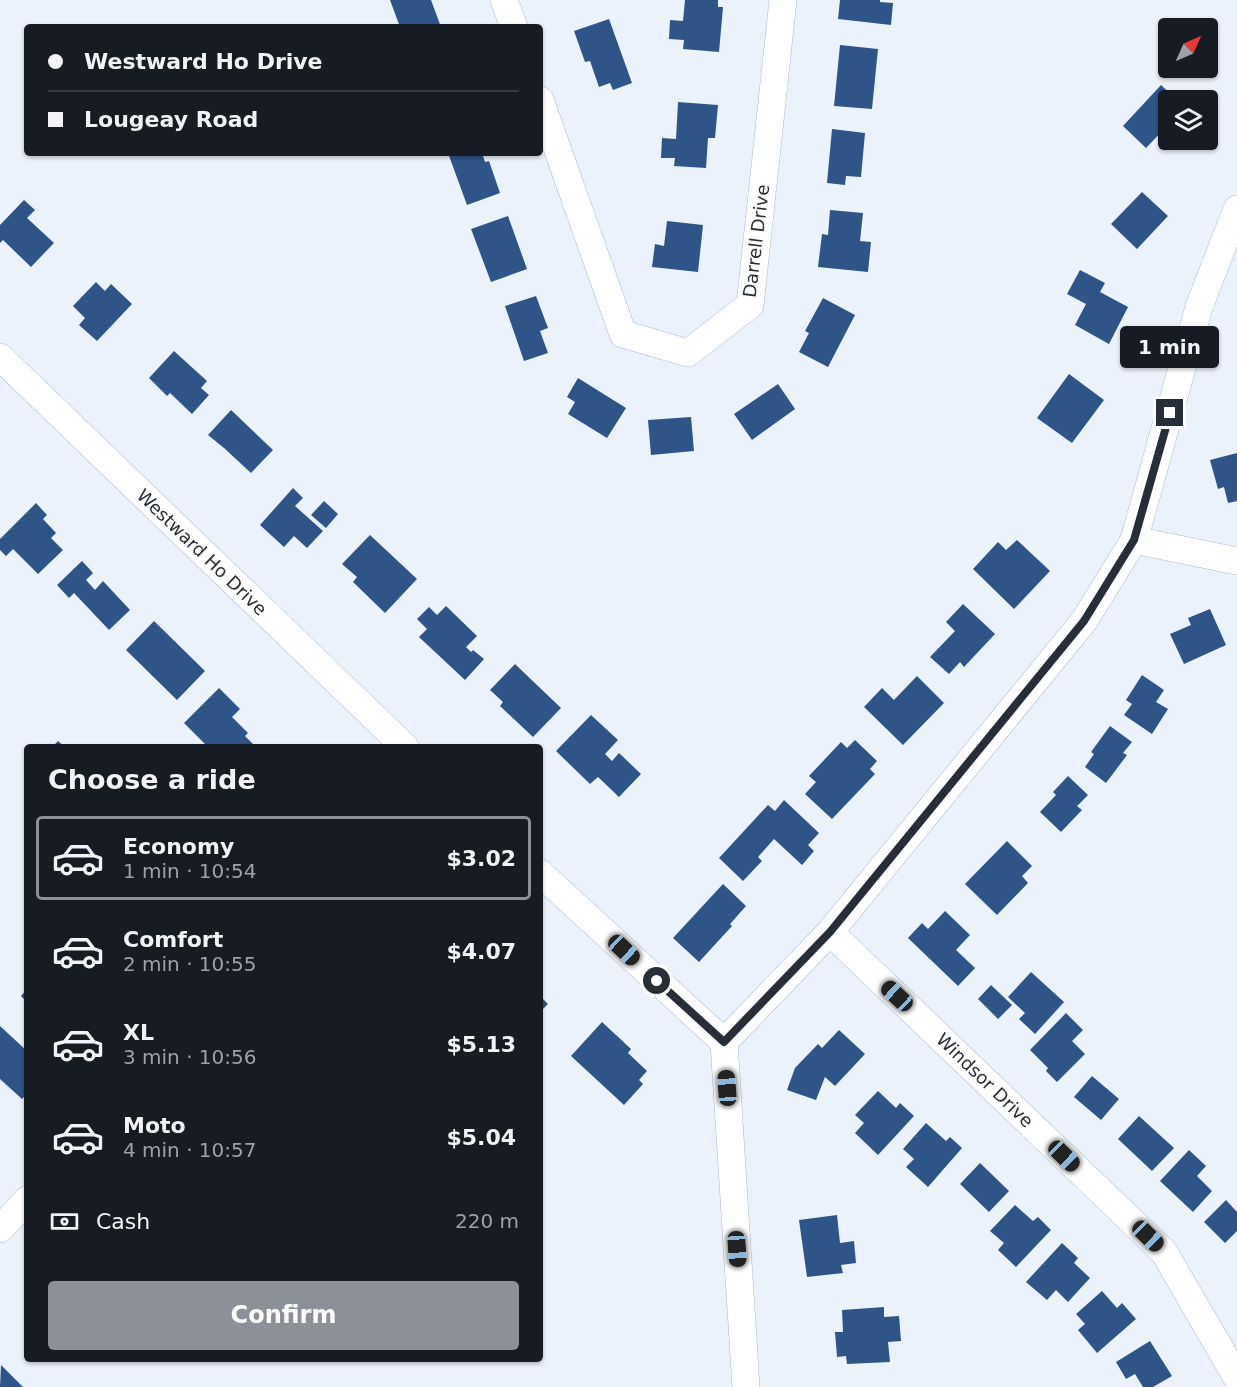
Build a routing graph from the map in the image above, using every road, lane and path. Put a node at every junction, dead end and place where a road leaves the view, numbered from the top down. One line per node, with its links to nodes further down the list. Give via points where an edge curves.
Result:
1 (504, 0): 3 (street)
2 (783, 0): 4 (street, Darrell Drive, via 750,305 688,353 624,334)
3 (513, 24)
4 (543, 108)
5 (1237, 209): 7 (street, via 1199,307)
6 (0, 357): 9 (street, Westward Ho Drive)
7 (1134, 540): 8 (street); 11 (street, via 1084,621)
8 (1237, 561)
9 (402, 744)
10 (543, 876): 12 (street)
11 (830, 932): 12 (street); 15 (street, Windsor Drive, via 1164,1252)
12 (724, 1042): 16 (street)
13 (24, 1203): 14 (street)
14 (0, 1229)
15 (1237, 1378)
16 (746, 1387)

